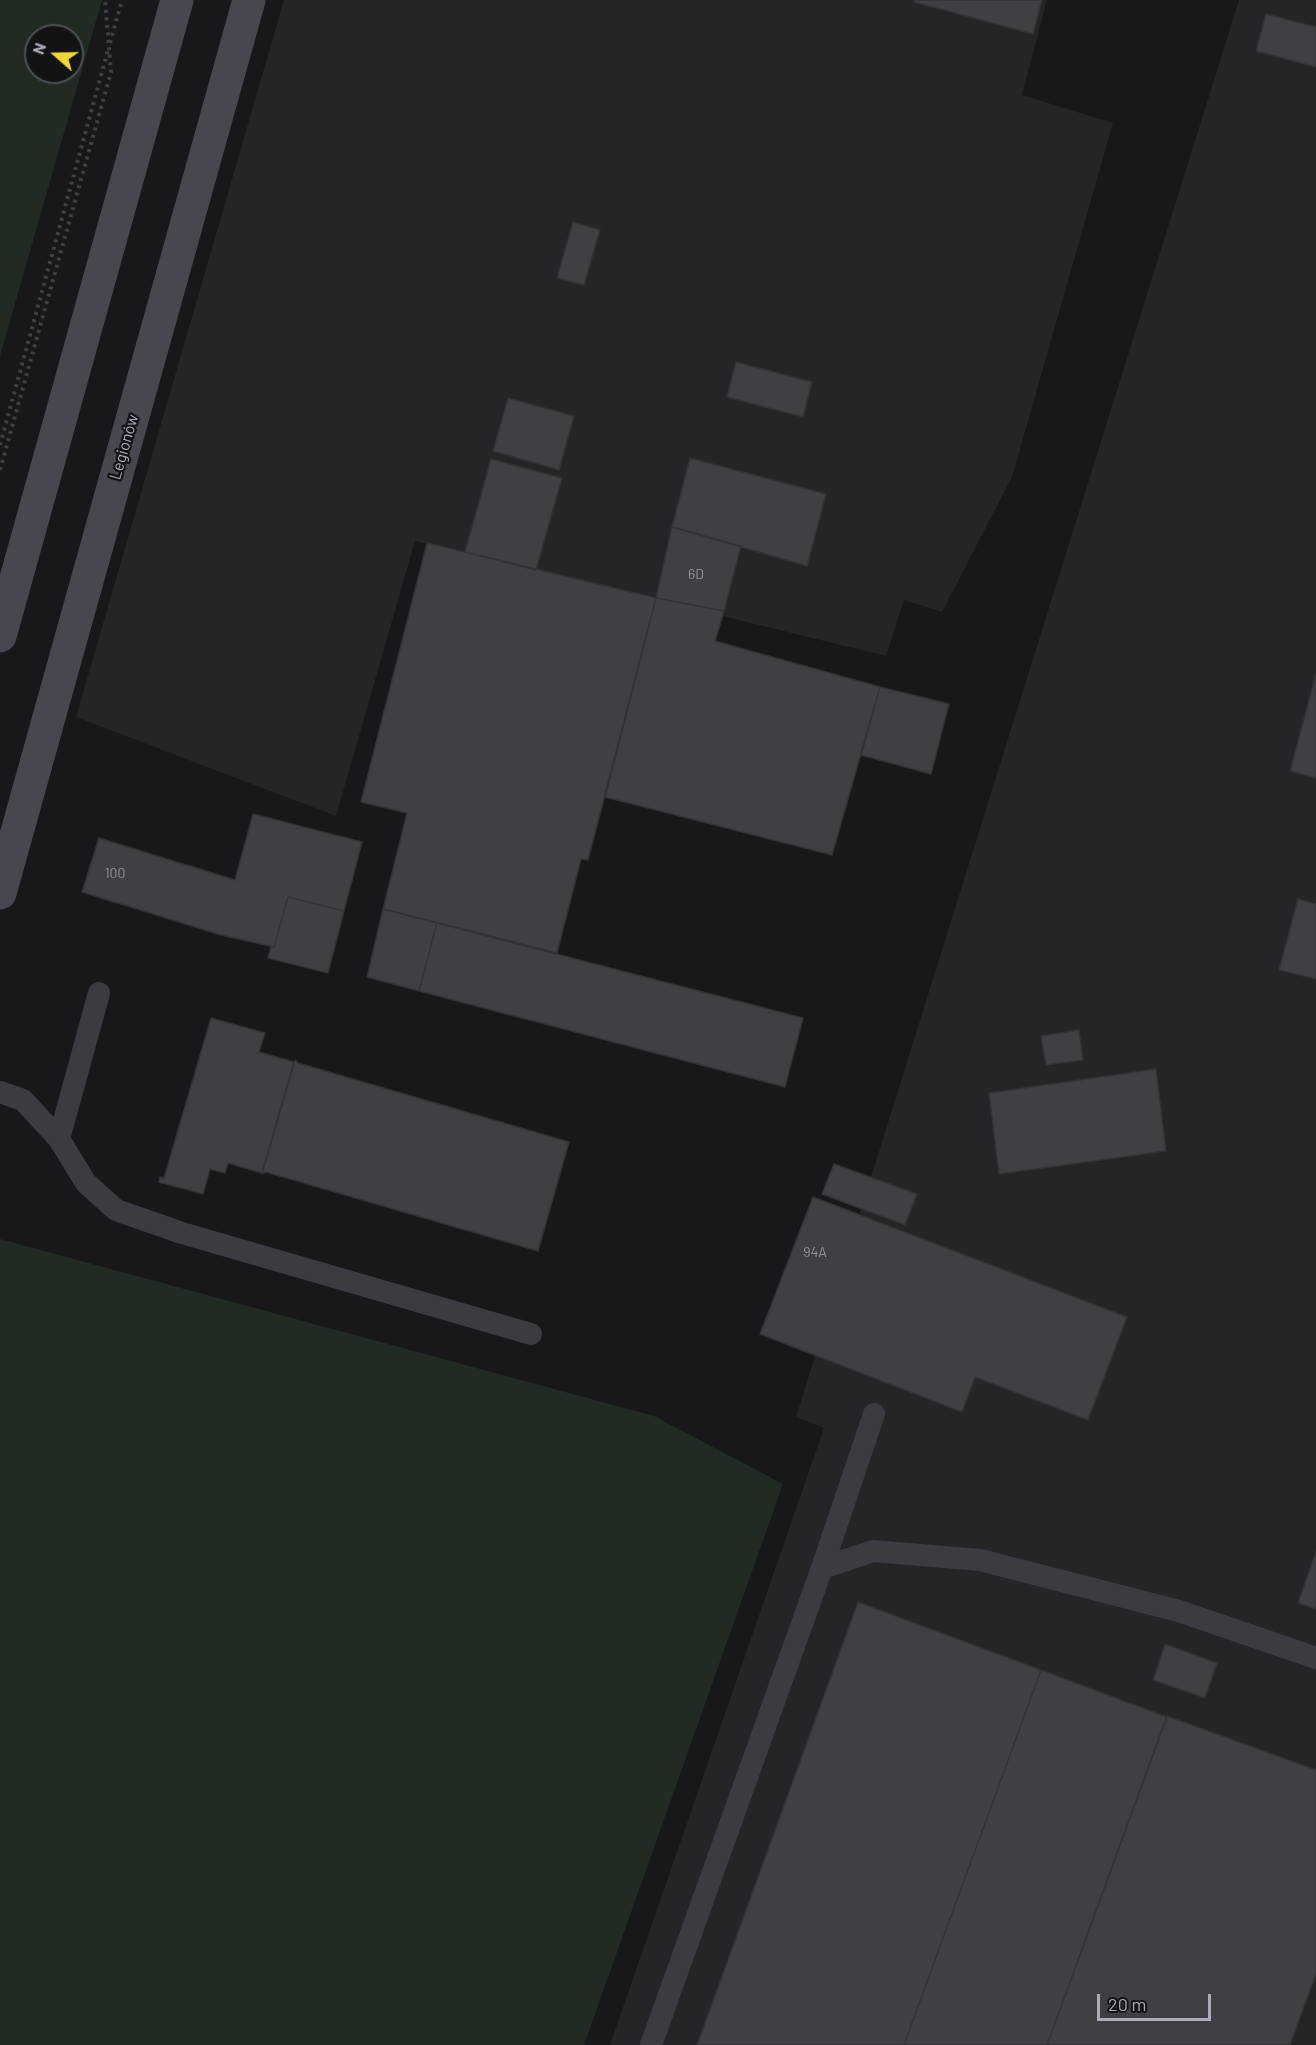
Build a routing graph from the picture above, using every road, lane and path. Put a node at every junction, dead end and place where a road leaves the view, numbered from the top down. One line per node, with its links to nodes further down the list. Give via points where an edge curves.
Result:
1 (105, 0): 5 (path)
2 (122, 0): 5 (path)
3 (177, 0): 8 (street)
4 (249, 0): 9 (street, Legionów)
5 (109, 46): 6 (path); 7 (path, via 111,72)
6 (0, 445)
7 (0, 470)
8 (0, 636)
9 (0, 893)
10 (99, 993): 12 (lane)
11 (0, 1092): 12 (lane, via 23,1100)
12 (59, 1139): 13 (lane, via 86,1184 116,1210 182,1233)
13 (531, 1334)
14 (874, 1414): 15 (lane)
15 (822, 1568): 16 (lane, via 873,1551 980,1560 1179,1611); 17 (lane)
16 (1316, 1658)
17 (651, 2045)

